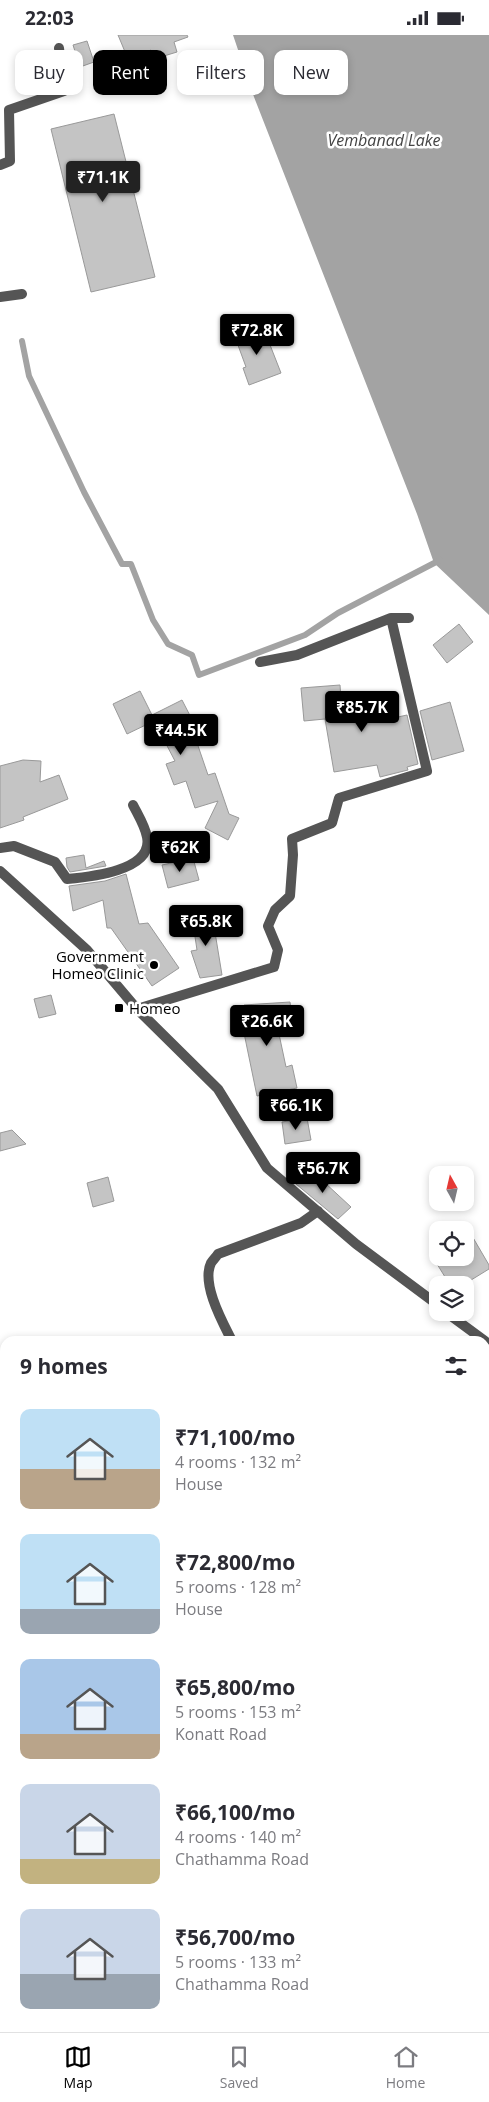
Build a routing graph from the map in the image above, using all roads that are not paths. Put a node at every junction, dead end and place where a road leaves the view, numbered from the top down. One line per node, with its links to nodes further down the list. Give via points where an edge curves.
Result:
1 (59, 48): 2 (street, via 64,91 9,110 10,161)
2 (0, 165)
3 (22, 294): 4 (street)
4 (0, 297)
5 (391, 617): 6 (street); 7 (street, via 297,655); 11 (street, via 426,771 339,798 332,823 292,839 294,855 290,896 275,909 268,926 278,950 274,967)
6 (409, 619)
7 (260, 662)
8 (133, 805): 9 (street, via 148,838 144,852 136,862 103,875 66,879 54,862 14,845)
9 (0, 848)
10 (0, 871): 11 (street, via 86,950)
11 (136, 1009): 12 (street, via 218,1089 267,1169)
12 (318, 1211): 13 (street); 15 (street, via 301,1223 218,1254 210,1265 216,1309)
13 (429, 1298)
14 (458, 1321): 16 (street)
15 (230, 1336)
16 (478, 1336)

